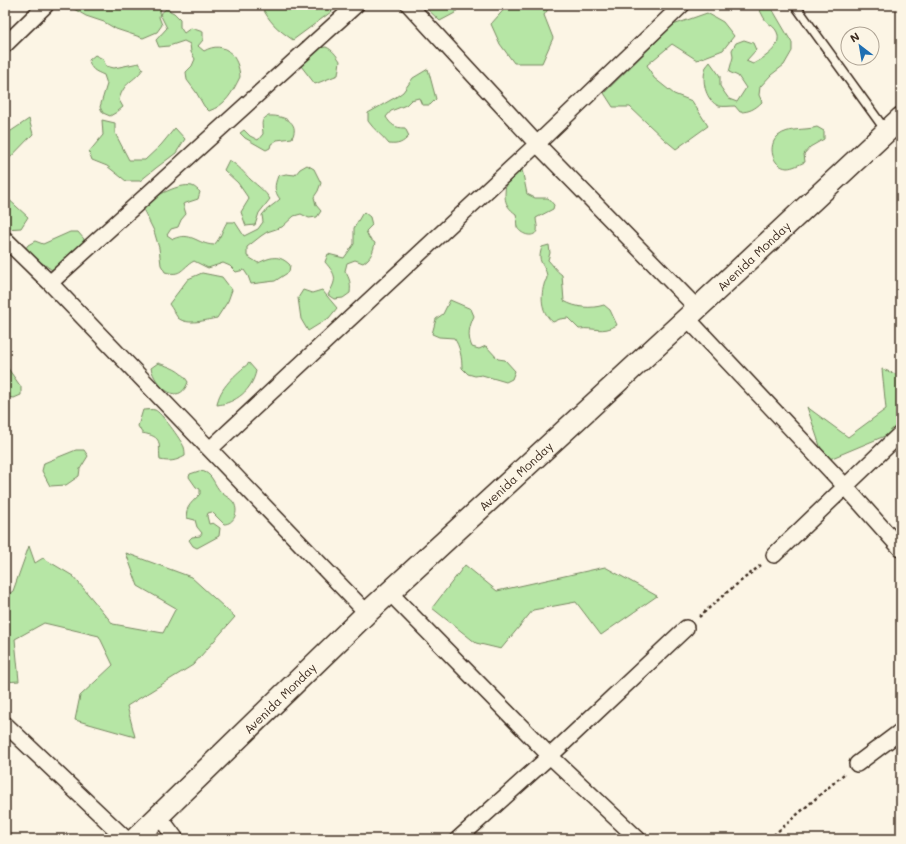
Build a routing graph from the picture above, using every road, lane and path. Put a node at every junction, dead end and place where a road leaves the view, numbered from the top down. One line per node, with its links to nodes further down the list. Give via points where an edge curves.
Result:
1 (46, 5): 6 (street)
2 (356, 5): 10 (street)
3 (409, 5): 8 (street)
4 (682, 5): 8 (street)
5 (795, 5): 7 (lane)
6 (5, 45)
7 (894, 125): 11 (main road, Avenida Monday)
8 (537, 144): 11 (street); 13 (street)
9 (5, 239): 10 (street)
10 (50, 283): 13 (street)
11 (692, 313): 14 (street); 17 (main road, Avenida Monday)
12 (901, 433): 14 (street)
13 (210, 450): 18 (street)
14 (845, 486): 15 (street); 16 (street)
15 (901, 549)
16 (774, 555): 19 (path)
17 (390, 593): 18 (main road, Avenida Monday); 22 (street)
18 (367, 613): 24 (main road, Avenida Monday)
19 (686, 628): 22 (street)
20 (5, 724): 25 (street)
21 (901, 731): 23 (street)
22 (550, 756): 28 (street); 29 (street)
23 (857, 764): 30 (path)
24 (159, 816): 26 (main road, Avenida Monday); 27 (street)
25 (126, 839)
26 (135, 839)
27 (176, 839)
28 (458, 839)
29 (638, 839)
30 (769, 839)

